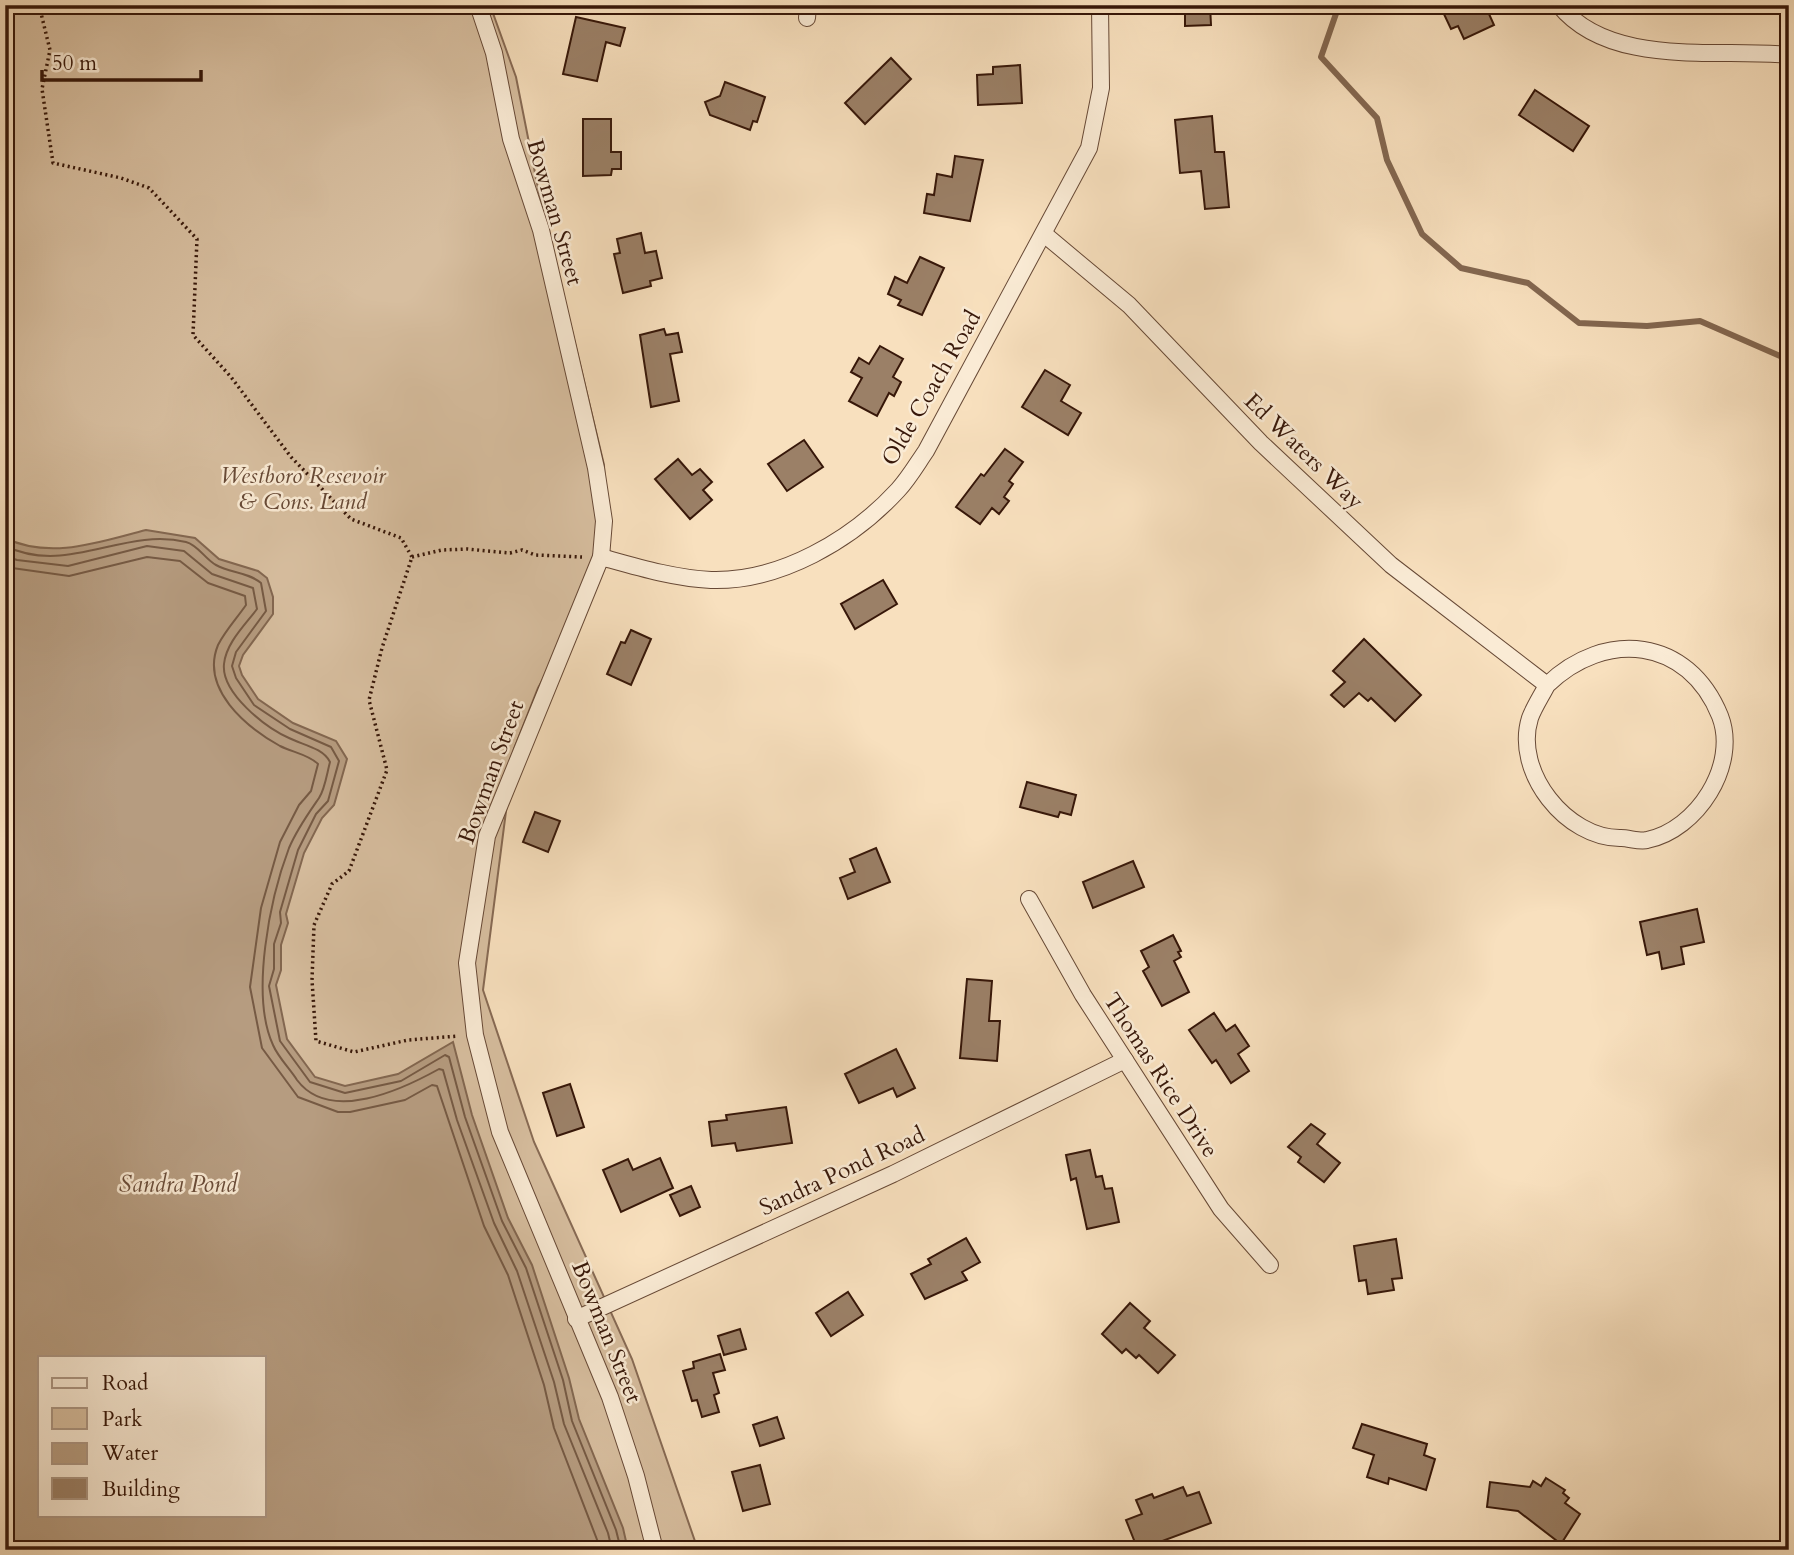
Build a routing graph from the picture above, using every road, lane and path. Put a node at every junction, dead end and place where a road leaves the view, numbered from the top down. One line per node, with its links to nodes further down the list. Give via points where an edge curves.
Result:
1 (39, 5): 7 (path, via 50,50 41,89 53,163 149,188 197,239 193,335 291,457 351,519 401,538)
2 (478, 5): 8 (street, Bowman Street, via 494,52 511,139 541,230 596,468 604,521)
3 (1100, 5): 6 (street, Olde Coach Road, via 1097,120 1089,148)
4 (1559, 5): 5 (street, via 1570,19 1618,43 1646,49)
5 (1789, 55)
6 (1044, 234): 8 (street, Olde Coach Road, via 926,451 899,489 868,518 791,565 747,579 681,577); 9 (street, Ed Waters Way, via 1129,305 1261,443 1391,565)
7 (411, 557): 8 (path, via 480,549); 11 (path, via 369,700 387,770 349,871 332,884 314,925 316,1041 354,1052 408,1040)
8 (601, 557): 11 (street, Bowman Street, via 487,836 467,963)
9 (1547, 685): 9 (street, via 1530,719 1530,753 1551,802 1569,821 1613,838 1646,841 1693,816 1715,781 1722,741 1721,719 1691,673 1645,650 1616,647 1575,662)
10 (1029, 899): 12 (street, Thomas Rice Drive)
11 (475, 1035): 14 (street, Bowman Street, via 513,1168)
12 (1125, 1060): 13 (street, Thomas Rice Drive, via 1221,1209); 14 (street, Sandra Pond Road, via 893,1174)
13 (1270, 1265)
14 (576, 1319): 15 (street, Bowman Street, via 610,1397)
15 (655, 1550)

